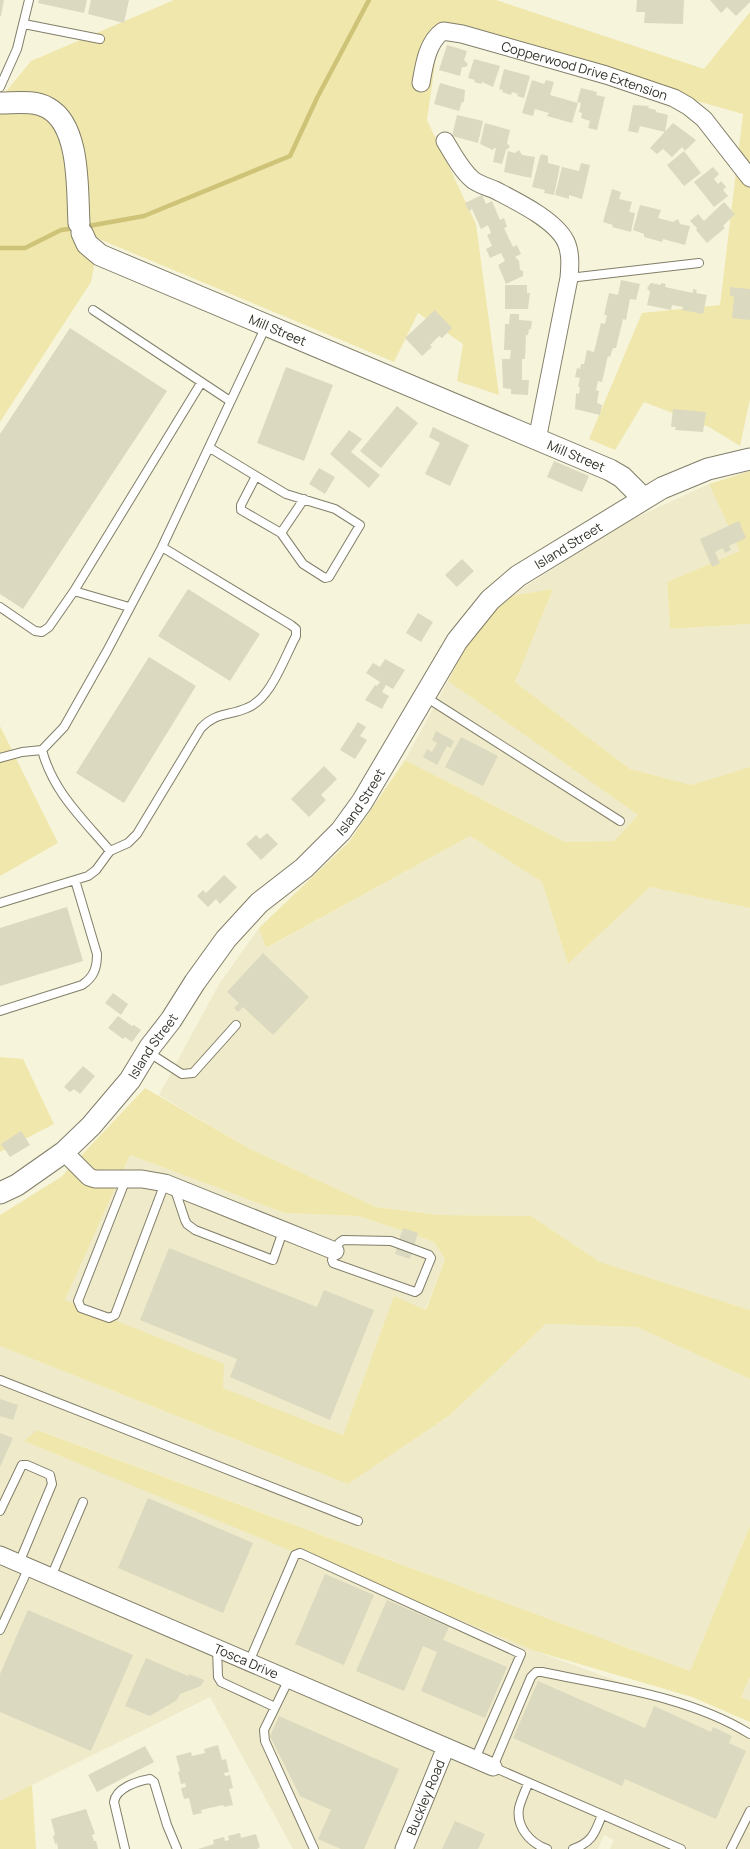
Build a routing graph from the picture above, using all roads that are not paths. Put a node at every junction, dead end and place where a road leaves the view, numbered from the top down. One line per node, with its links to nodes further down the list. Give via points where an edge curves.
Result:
1 (29, 0): 2 (lane)
2 (24, 24): 3 (lane); 5 (lane, via 17,48)
3 (100, 39)
4 (421, 83): 8 (street, Copperwood Drive Extension, via 425,62 436,36 443,31 470,36 606,75 674,98 688,106 704,119)
5 (0, 87)
6 (0, 103): 12 (street, Mill Street, via 30,102 49,108 68,132 77,171 80,228 87,244 100,255)
7 (445, 141): 10 (street, via 473,180 546,220 558,230 566,242 570,258)
8 (750, 178)
9 (699, 263): 10 (lane)
10 (569, 278): 15 (street)
11 (93, 310): 13 (lane)
12 (266, 325): 14 (lane); 15 (street, Mill Street)
13 (201, 383): 14 (lane); 23 (lane)
14 (230, 401): 16 (lane)
15 (537, 440): 19 (street, Mill Street, via 610,470 622,477)
16 (210, 448): 18 (lane); 22 (lane)
17 (750, 459): 19 (street, Island Street, via 708,469)
18 (256, 476): 20 (lane, via 286,494); 21 (lane, via 240,508)
19 (643, 498): 26 (street, Island Street, via 518,576 490,600 457,641)
20 (304, 499): 21 (lane); 21 (lane, via 335,509 360,525 329,577 325,578 303,564)
21 (281, 533)
22 (162, 547): 25 (lane); 30 (lane, via 291,625 296,629 296,636 264,697 247,709 216,716 207,721 137,834 128,843)
23 (74, 591): 24 (lane, via 49,628 42,632 35,631); 25 (lane)
24 (0, 606)
25 (129, 607): 27 (lane, via 64,727)
26 (424, 695): 29 (lane); 35 (street, Island Street, via 390,756 342,831 304,868 259,903 226,939)
27 (42, 750): 28 (lane); 30 (lane, via 63,798)
28 (0, 758)
29 (620, 821)
30 (110, 850): 31 (lane, via 96,870)
31 (75, 880): 32 (lane); 33 (lane, via 97,954 94,973 82,985)
32 (0, 903)
33 (0, 1011)
34 (236, 1025): 35 (lane, via 193,1073 182,1074)
35 (147, 1052): 36 (street, Island Street, via 125,1086 91,1126)
36 (64, 1152): 37 (street, via 89,1177); 39 (street, Island Street)
37 (126, 1179): 38 (street, via 155,1180); 38 (lane, via 78,1301 81,1308 109,1318 115,1315)
38 (170, 1184): 40 (street); 40 (lane, via 185,1220 195,1230 273,1260)
39 (0, 1193)
40 (283, 1231): 41 (street)
41 (335, 1251): 41 (lane, via 333,1263 415,1292 431,1258 429,1255 387,1240 343,1240)
42 (0, 1380): 45 (lane)
43 (83, 1502): 48 (lane)
44 (0, 1511): 47 (lane, via 22,1465 50,1475 52,1484)
45 (358, 1521)
46 (0, 1555): 47 (street, Tosca Drive)
47 (24, 1565): 48 (street, Tosca Drive); 49 (lane)
48 (51, 1577): 50 (street, Tosca Drive)
49 (0, 1630)
50 (217, 1648): 51 (street, Tosca Drive); 53 (lane, via 218,1677 221,1682)
51 (249, 1662): 52 (street, Tosca Drive); 56 (lane, via 295,1555 300,1553 521,1654)
52 (289, 1679): 53 (lane); 55 (street, Tosca Drive)
53 (275, 1707): 63 (lane, via 264,1730 265,1741)
54 (750, 1734): 57 (lane, via 726,1720 678,1702 536,1672 531,1676)
55 (446, 1747): 56 (street, Tosca Drive); 64 (street, Buckley Road)
56 (475, 1759): 57 (street, Tosca Drive)
57 (493, 1767): 58 (lane)
58 (528, 1784): 60 (lane); 65 (lane, via 519,1809 522,1824 526,1836 538,1846)
59 (750, 1811): 68 (lane)
60 (602, 1815): 66 (lane, via 593,1837); 67 (lane)
61 (125, 1849): 62 (lane, via 114,1797 120,1790 150,1779 154,1782)
62 (177, 1849)
63 (314, 1849)
64 (404, 1849)
65 (547, 1849)
66 (573, 1849)
67 (681, 1849)
68 (731, 1849)

